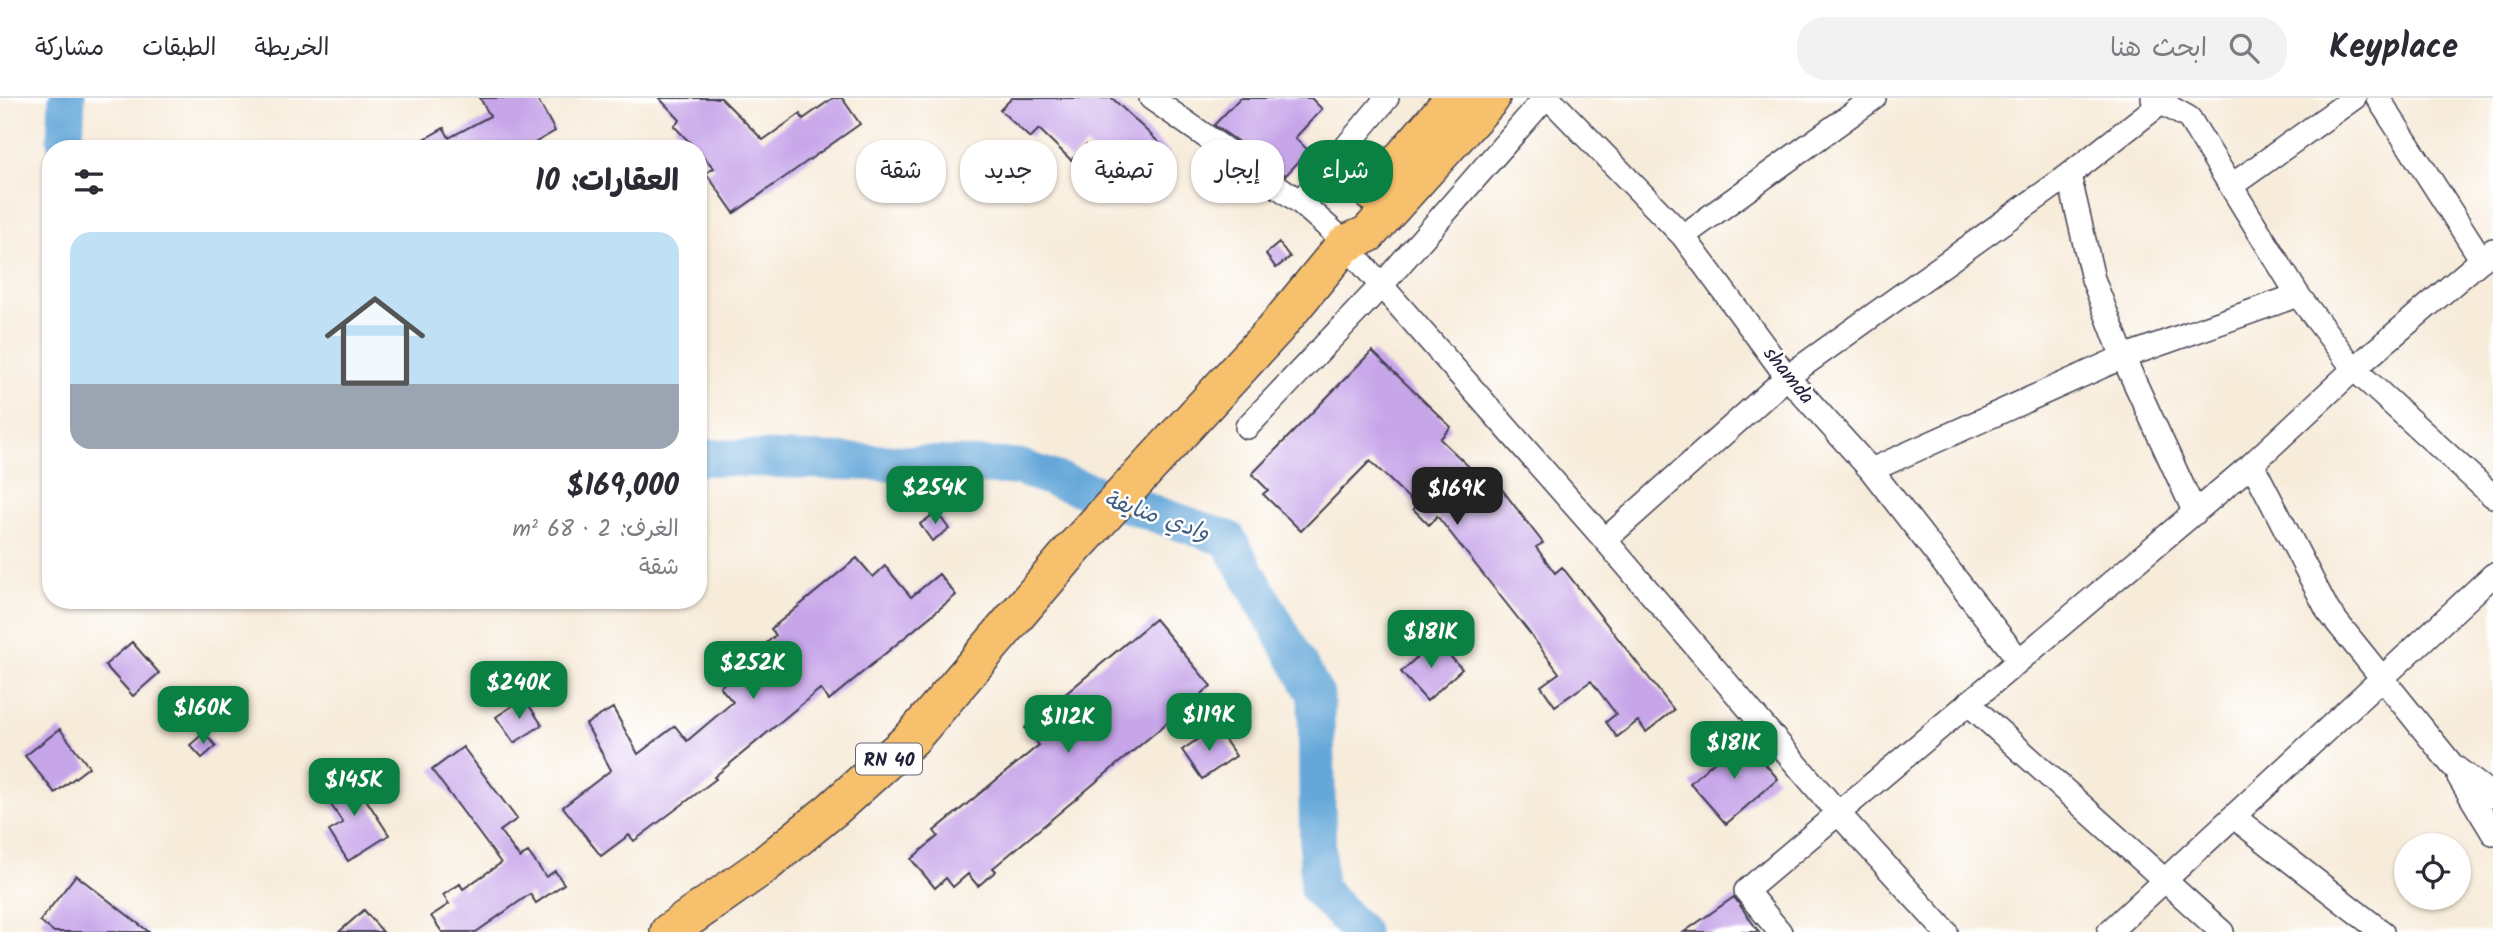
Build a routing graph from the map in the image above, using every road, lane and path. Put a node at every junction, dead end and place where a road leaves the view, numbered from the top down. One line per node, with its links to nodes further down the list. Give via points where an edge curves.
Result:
1 (1152, 98): 13 (street)
2 (1387, 98): 10 (street)
3 (1454, 98): 16 (main road, via 1351,218)
4 (1491, 98): 16 (main road, via 1368,234)
5 (1547, 98): 15 (street, shamda); 18 (street)
6 (1874, 98): 15 (street)
7 (2354, 98): 12 (street)
8 (2378, 98): 17 (street)
9 (2157, 100): 11 (street); 12 (street, via 2189,118)
10 (1352, 140)
11 (2069, 175): 20 (street, via 2092,279); 22 (street)
12 (2231, 186): 19 (street)
13 (1298, 201)
14 (1301, 203): 16 (street)
15 (1684, 236): 22 (street, shamda)
16 (1345, 244): 18 (street); 39 (main road, RN 40, via 1276,328 1073,549 912,738 783,850)
17 (2487, 255): 21 (street)
18 (1381, 286): 23 (street); 28 (street)
19 (2298, 295): 20 (street); 21 (street)
20 (2123, 357): 25 (street); 27 (street)
21 (2354, 369): 24 (street); 26 (street)
22 (1787, 377): 25 (street, shamda); 28 (street)
23 (1247, 427)
24 (2252, 464): 27 (street); 31 (street, via 2328,611)
25 (1871, 470): 30 (street, shamda)
26 (2493, 496)
27 (2195, 513): 30 (street)
28 (1605, 540): 35 (street)
29 (2493, 575): 31 (street)
30 (2020, 660): 32 (street)
31 (2384, 680): 33 (street); 36 (street)
32 (1968, 703): 35 (street); 38 (street)
33 (2452, 765): 34 (street); 37 (street)
34 (2493, 796)
35 (1838, 813): 40 (street, via 1746,891); 41 (street)
36 (2234, 817): 38 (street); 44 (street)
37 (2493, 833)
38 (2164, 882): 42 (street); 43 (street)
39 (669, 932)
40 (1780, 932)
41 (1947, 932)
42 (2109, 932)
43 (2222, 932)
44 (2382, 932)

